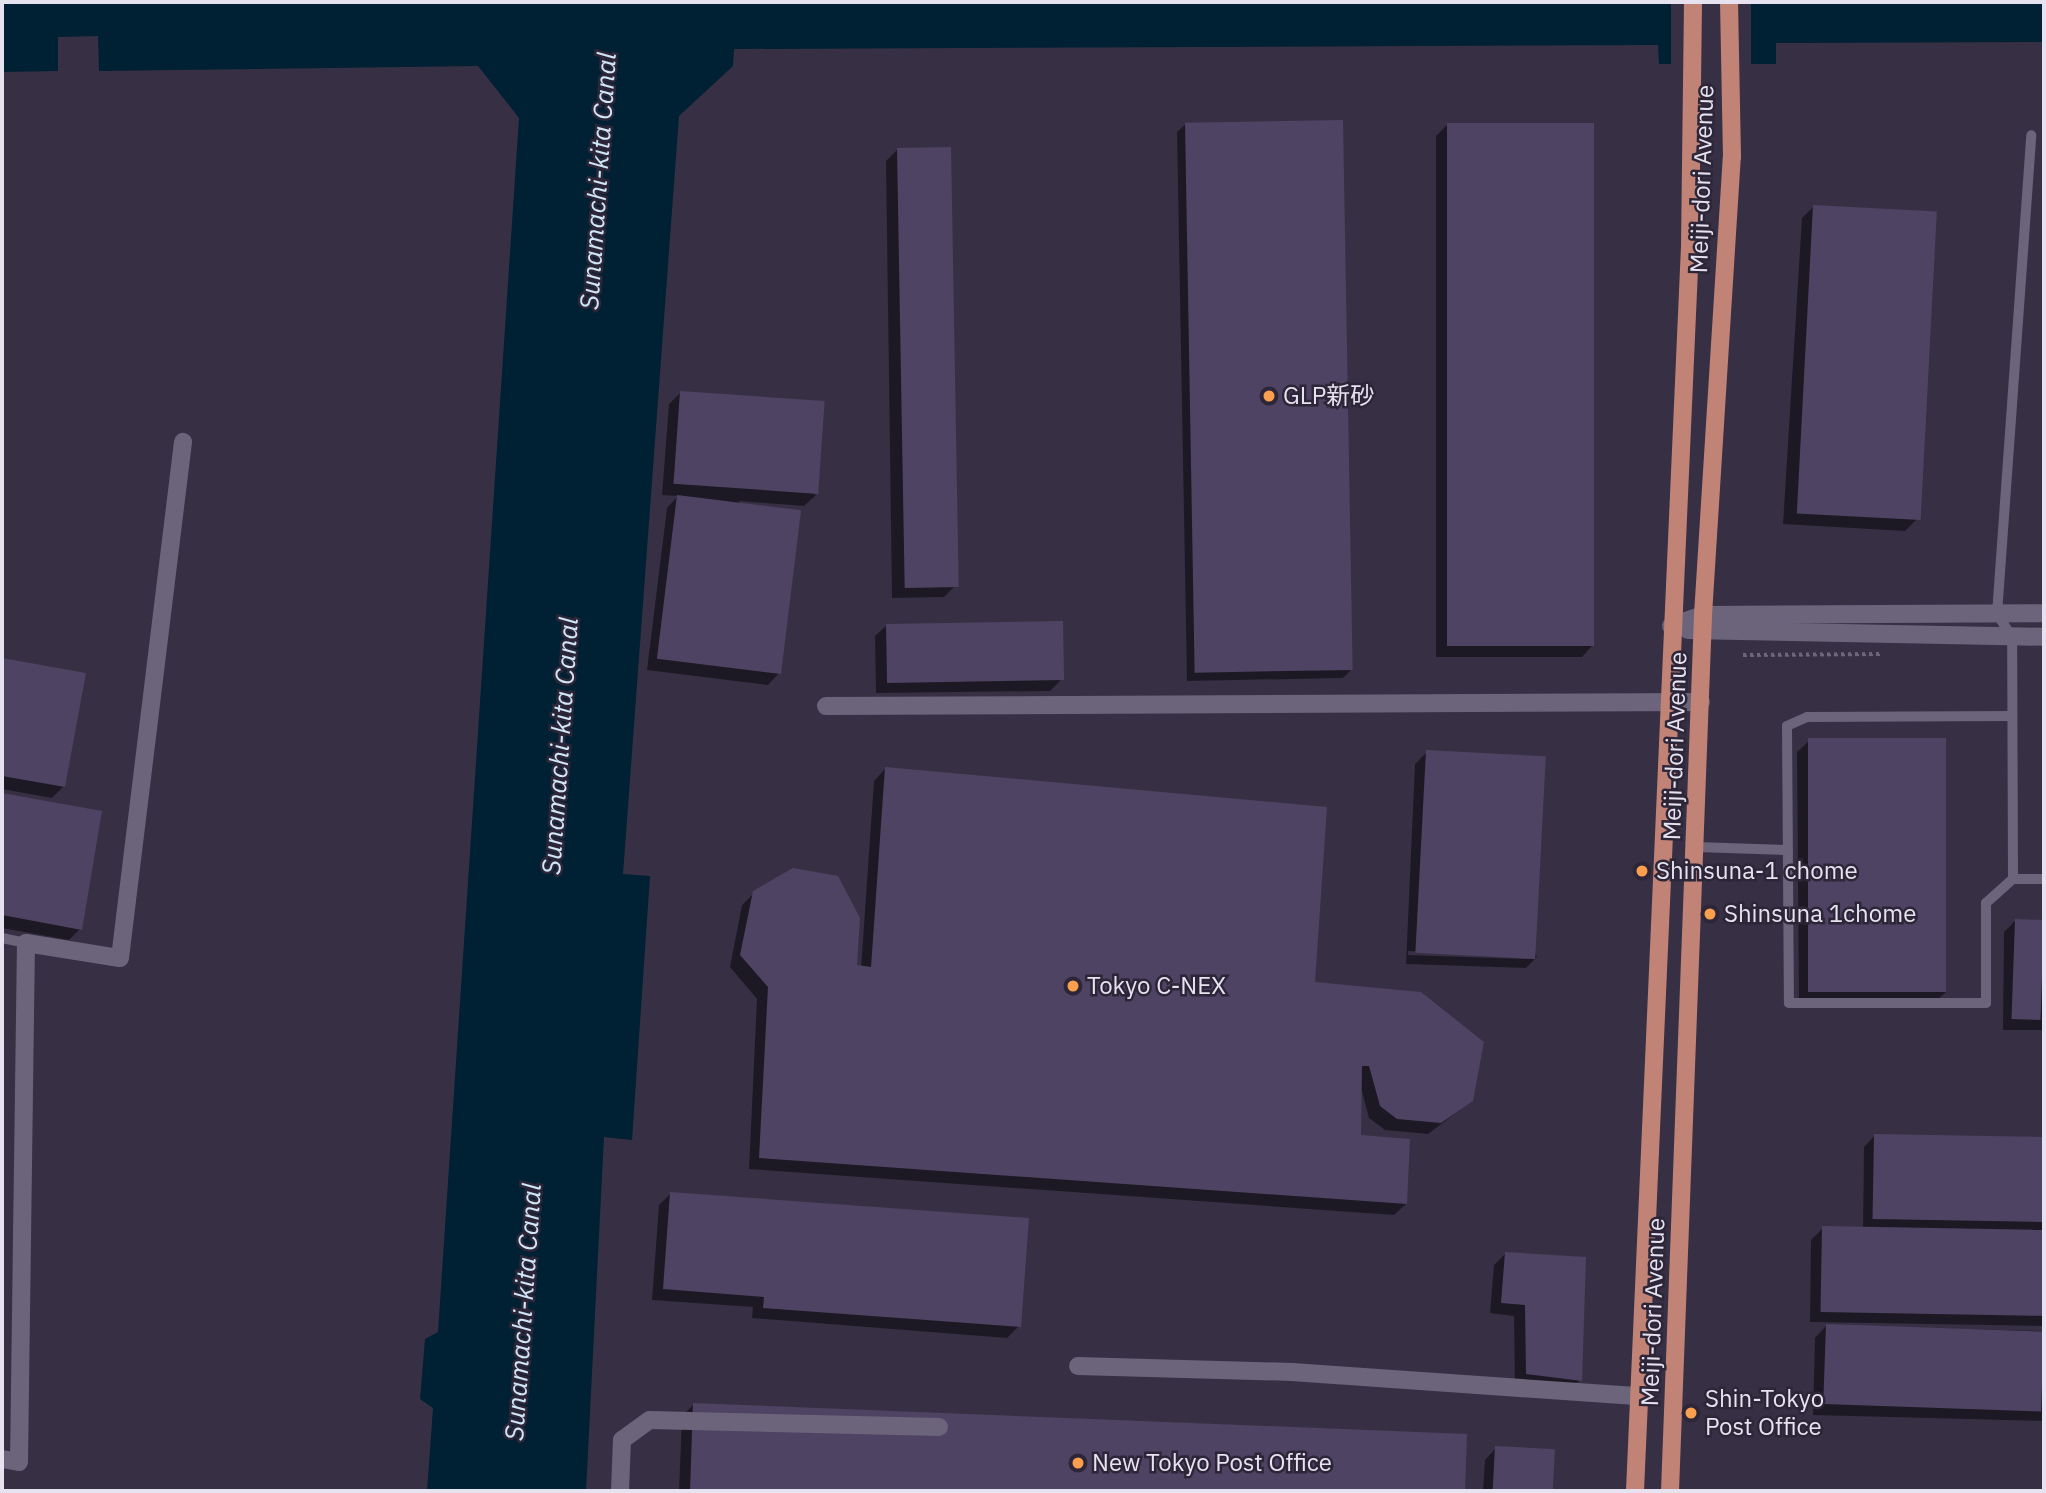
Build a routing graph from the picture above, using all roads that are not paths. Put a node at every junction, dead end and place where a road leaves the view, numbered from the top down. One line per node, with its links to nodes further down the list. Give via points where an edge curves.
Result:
1 (1693, 2): 8 (main road, Meiji-dori Avenue, via 1695,105)
2 (1729, 2): 7 (main road, Meiji-dori Avenue, via 1732,157)
3 (2031, 135): 6 (lane)
4 (183, 442): 21 (street, via 120,958)
5 (2044, 613): 6 (street)
6 (1997, 614): 7 (street); 10 (lane)
7 (1703, 615): 8 (street); 9 (main road, Meiji-dori Avenue)
8 (1671, 625): 9 (street); 12 (main road, Meiji-dori Avenue)
9 (1702, 634): 10 (street); 13 (main road, Meiji-dori Avenue)
10 (2012, 637): 11 (street); 15 (lane)
11 (2044, 637)
12 (1668, 702): 13 (street); 14 (street); 23 (main road, Meiji-dori Avenue)
13 (1701, 702): 16 (main road, Meiji-dori Avenue)
14 (826, 706)
15 (2012, 716): 17 (lane, via 1794,719 1787,726); 18 (lane)
16 (1696, 847): 17 (lane); 28 (main road, Meiji-dori Avenue)
17 (1788, 850): 18 (lane, via 1789,1003 1986,1003 1986,903)
18 (2013, 879): 19 (lane)
19 (2044, 879)
20 (2, 938): 21 (lane)
21 (26, 943): 25 (street, via 19,1462)
22 (1078, 1366): 23 (street, via 1292,1372)
23 (1639, 1396): 27 (main road, Meiji-dori Avenue)
24 (940, 1427): 26 (street, via 650,1420 622,1440)
25 (2, 1459)
26 (620, 1491)
27 (1635, 1491)
28 (1670, 1491)

